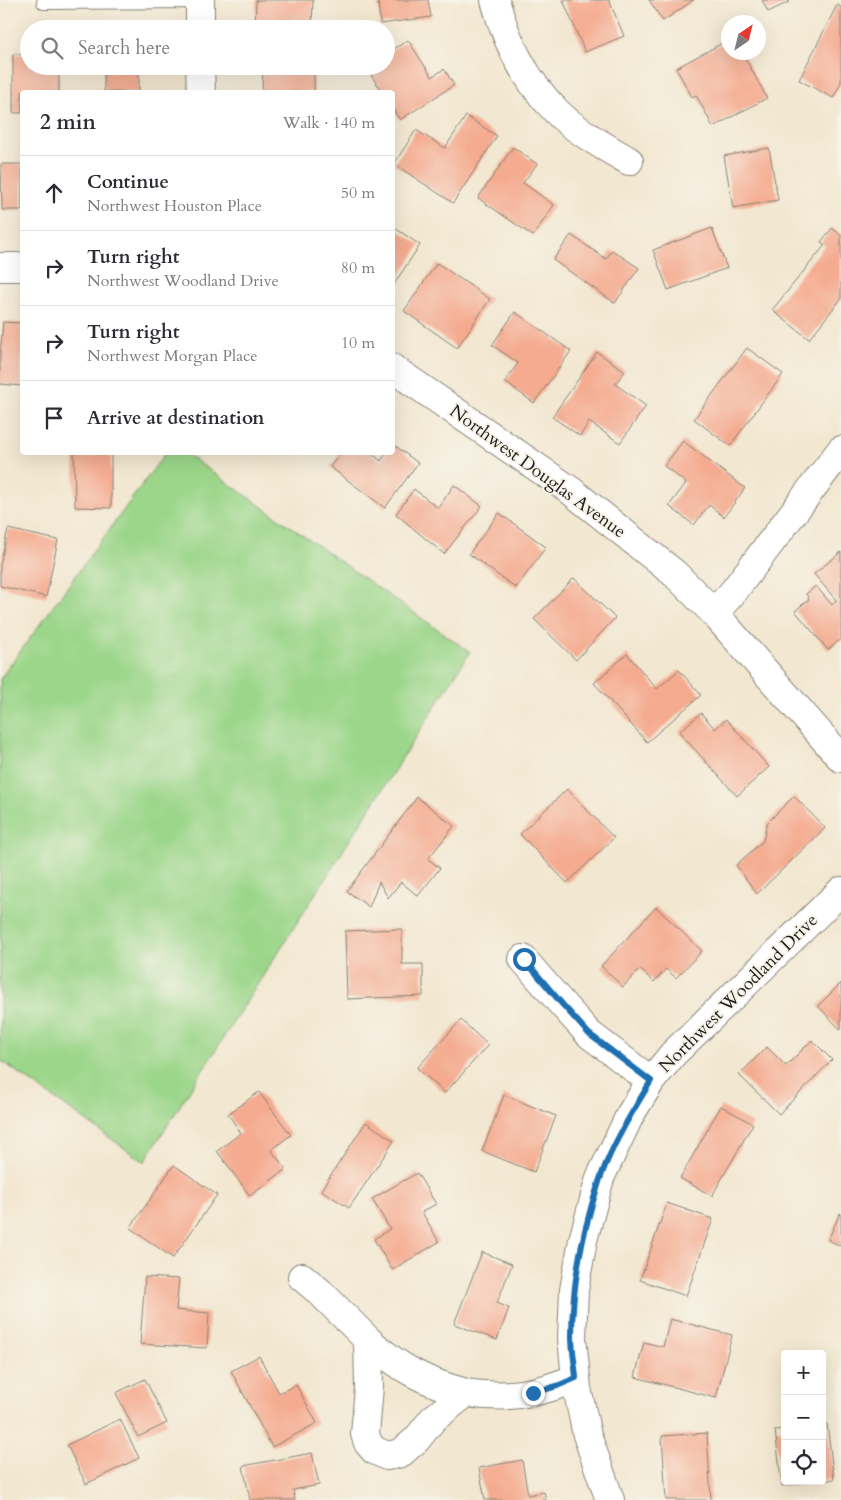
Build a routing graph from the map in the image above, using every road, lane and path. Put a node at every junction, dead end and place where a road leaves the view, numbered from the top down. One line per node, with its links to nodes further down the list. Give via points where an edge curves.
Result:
1 (200, 0): 3 (lane); 4 (street)
2 (495, 0): 7 (street, via 515,55 539,92 564,118)
3 (44, 2)
4 (200, 20)
5 (200, 75): 6 (street)
6 (201, 90)
7 (629, 161)
8 (0, 267): 9 (street)
9 (20, 267)
10 (395, 370): 12 (street, Northwest Douglas Avenue, via 570,490 675,574)
11 (841, 450): 12 (street)
12 (714, 613): 13 (street, Northwest Douglas Avenue)
13 (841, 758)
14 (841, 891): 16 (street, Northwest Woodland Drive, via 673,1054)
15 (524, 959): 16 (street, via 589,1034)
16 (651, 1081): 19 (street, Northwest Woodland Drive, via 630,1115 600,1178 583,1240 574,1290 572,1338)
17 (302, 1277): 18 (street)
18 (368, 1340): 20 (street, via 420,1378); 20 (street, via 365,1434 374,1450 387,1456 401,1453 433,1418)
19 (576, 1378): 20 (street, via 533,1393 492,1397); 21 (street, Northwest Woodland Drive, via 587,1435)
20 (466, 1393)
21 (610, 1500)

